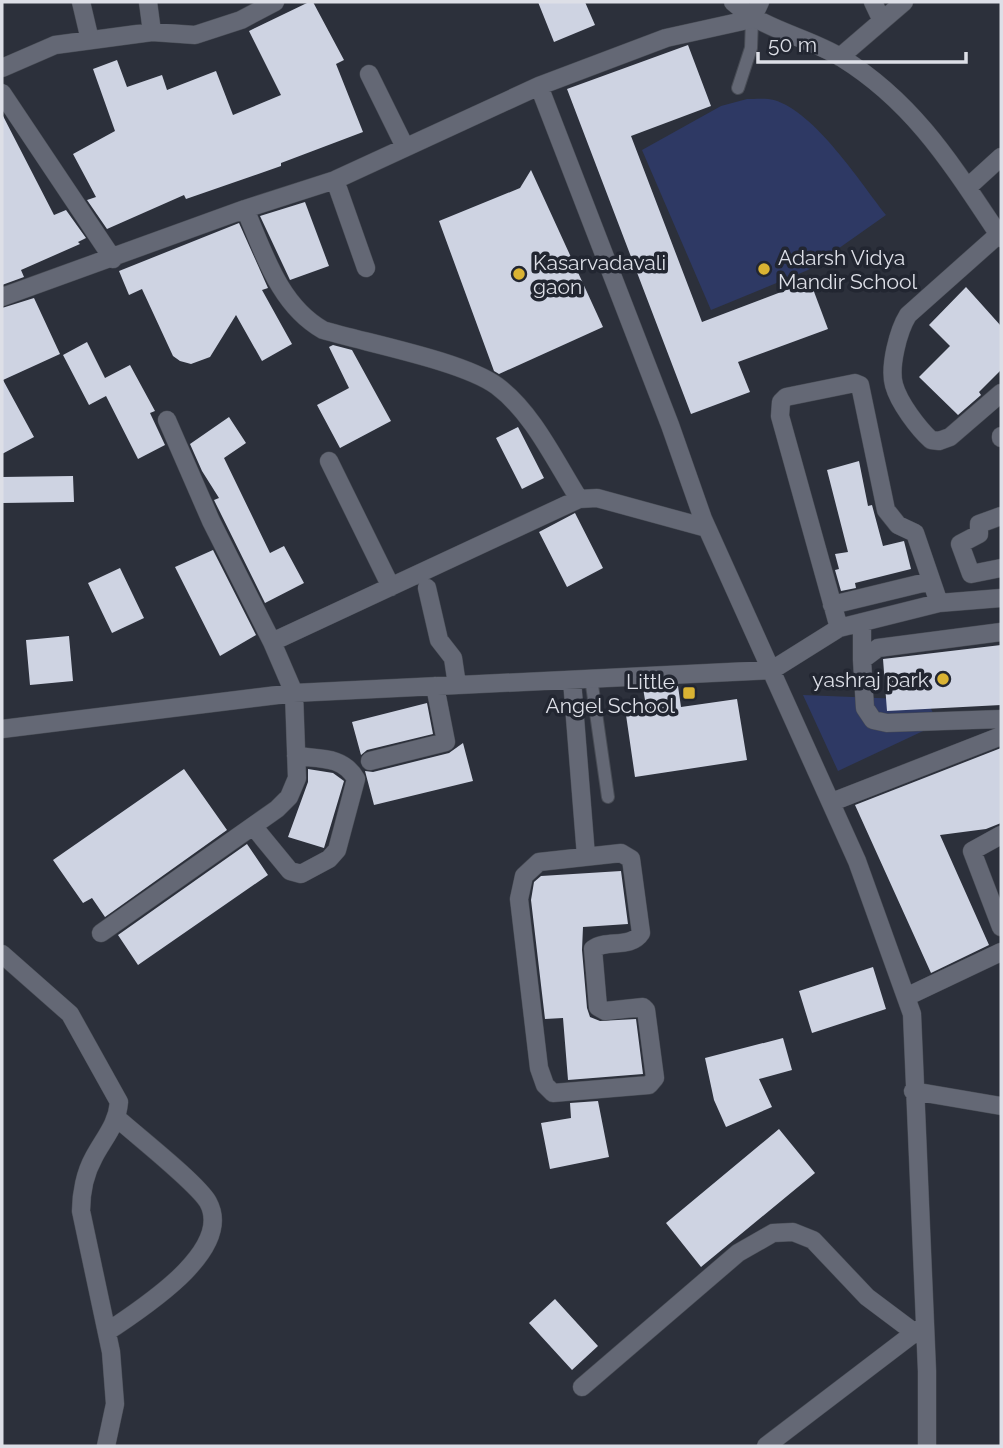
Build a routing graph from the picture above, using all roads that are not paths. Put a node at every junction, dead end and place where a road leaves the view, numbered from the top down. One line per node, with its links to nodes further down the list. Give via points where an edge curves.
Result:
1 (81, 2): 11 (street)
2 (148, 2): 10 (street)
3 (275, 2): 10 (street, via 241,20 195,35)
4 (733, 2): 8 (street)
5 (760, 2): 8 (street)
6 (873, 2): 9 (street)
7 (904, 2): 9 (street)
8 (752, 19): 12 (street); 15 (street, via 666,38); 16 (lane, via 751,48)
9 (881, 19): 12 (street)
10 (152, 32): 11 (street)
11 (90, 40): 13 (street, via 55,45)
12 (841, 57): 21 (street, via 893,94 950,158)
13 (2, 68)
14 (369, 74): 18 (street)
15 (539, 86): 18 (street); 32 (street)
16 (738, 88)
17 (2, 93): 24 (street)
18 (405, 147): 20 (street)
19 (1001, 157): 21 (street)
20 (335, 180): 22 (street); 25 (street)
21 (968, 187): 23 (street)
22 (245, 209): 24 (street); 30 (street, via 286,297 310,322 323,330 467,370 497,386 528,419)
23 (1000, 236): 27 (street, via 908,316 902,324 893,374 896,390 924,433 939,441 950,437)
24 (113, 259): 26 (street)
25 (366, 268)
26 (2, 298)
27 (1001, 393)
28 (167, 420): 43 (street)
29 (329, 461): 35 (street)
30 (579, 499): 32 (street, via 597,498); 35 (street)
31 (1001, 516): 33 (street, via 979,524 979,534 961,544 971,574)
32 (707, 528): 45 (street)
33 (1001, 568)
34 (931, 581): 38 (street); 39 (street); 39 (street, via 915,533 898,525 886,510 860,386 855,383 786,397 780,416)
35 (391, 586): 43 (street)
36 (426, 588): 48 (street, via 439,640 453,658)
37 (1001, 598): 38 (street)
38 (939, 603): 40 (street)
39 (832, 605): 41 (street)
40 (862, 622): 41 (street); 44 (street)
41 (839, 628): 45 (street)
42 (1001, 632): 44 (street, via 878,649)
43 (272, 642): 50 (street)
44 (862, 660): 51 (street, via 865,708 873,720)
45 (772, 670): 46 (street); 57 (street)
46 (591, 678): 47 (street); 56 (lane)
47 (572, 680): 48 (street); 60 (street)
48 (457, 685): 49 (street)
49 (435, 686): 50 (street); 55 (street, via 446,742)
50 (294, 693): 52 (street); 54 (street)
51 (1001, 719)
52 (2, 729)
53 (1001, 736): 57 (street)
54 (296, 756): 58 (street, via 297,778 289,797); 58 (street, via 341,762 356,779 337,850 314,869 301,874 290,871)
55 (370, 761)
56 (608, 797)
57 (832, 802): 65 (street)
58 (253, 826): 62 (street)
59 (1001, 835): 61 (street, via 972,851)
60 (586, 856): 60 (street, via 539,862 524,876 519,899 539,1068 553,1093 649,1085 655,1078 646,1010 601,1010 594,968 593,949 598,945 631,941 641,933 631,859 621,853)
61 (1001, 927)
62 (101, 933)
63 (1001, 952): 65 (street)
64 (2, 954): 68 (street, via 79,1027 119,1102)
65 (906, 997): 66 (street, via 912,1014)
66 (913, 1091): 67 (street); 69 (street)
67 (1001, 1106)
68 (117, 1118): 70 (street, via 92,1160 81,1196); 70 (street, via 208,1201 212,1227 192,1266)
69 (920, 1329): 71 (street, via 867,1297 813,1240 793,1232 773,1233 737,1253); 73 (street); 74 (street)
70 (107, 1332): 72 (street, via 115,1404)
71 (582, 1387)
72 (106, 1446)
73 (766, 1446)
74 (927, 1446)

